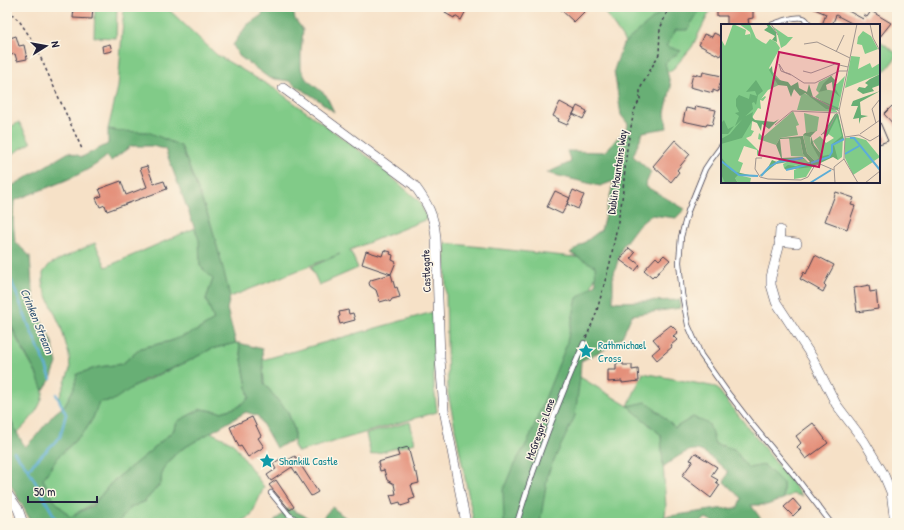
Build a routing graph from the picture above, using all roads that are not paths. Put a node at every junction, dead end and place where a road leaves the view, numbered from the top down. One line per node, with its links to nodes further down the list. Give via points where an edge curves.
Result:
1 (774, 24): 2 (lane, via 794,18 803,18)
2 (808, 24)
3 (283, 88): 13 (street, Castlegate, via 414,185 429,207 434,222 438,263 444,410)
4 (721, 146): 15 (lane, via 705,169 688,211 681,237 679,262 688,325 701,355 728,393)
5 (780, 230): 6 (street)
6 (780, 241): 7 (street); 16 (street, via 771,277 776,302 812,357 836,404 864,441 883,473 891,492)
7 (797, 242)
8 (584, 343): 14 (lane, McGregor's Lane, via 550,425)
9 (7, 493): 11 (street, via 18,509)
10 (271, 493): 12 (lane, via 290,515)
11 (23, 523)
12 (302, 523)
13 (466, 523)
14 (517, 523)
15 (831, 523)
16 (895, 523)

